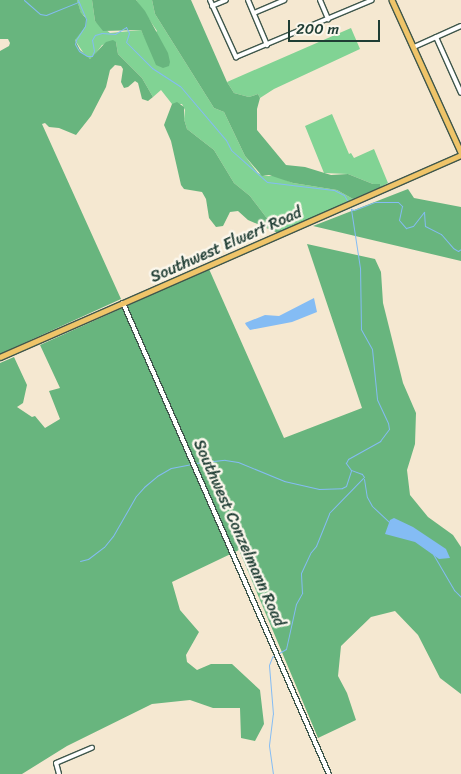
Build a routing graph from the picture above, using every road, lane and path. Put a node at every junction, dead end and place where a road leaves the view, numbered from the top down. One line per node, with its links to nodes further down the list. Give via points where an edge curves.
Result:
1 (210, 0): 8 (street)
2 (226, 0): 8 (street)
3 (248, 0): 9 (street)
4 (284, 0): 9 (street)
5 (320, 0): 10 (street)
6 (372, 0): 10 (street)
7 (392, 0): 14 (main road)
8 (212, 6): 13 (street, via 236,57)
9 (254, 13): 13 (street)
10 (328, 19): 13 (street)
11 (461, 26): 12 (street)
12 (436, 37): 14 (street); 15 (street)
13 (267, 45)
14 (414, 47): 16 (main road)
15 (461, 93)
16 (461, 154): 17 (main road, Southwest Elwert Road)
17 (123, 303): 18 (main road, Southwest Elwert Road); 21 (street, Southwest Conzelmann Road)
18 (0, 357)
19 (92, 748): 20 (street, via 56,763)
20 (59, 774)
21 (329, 774)

